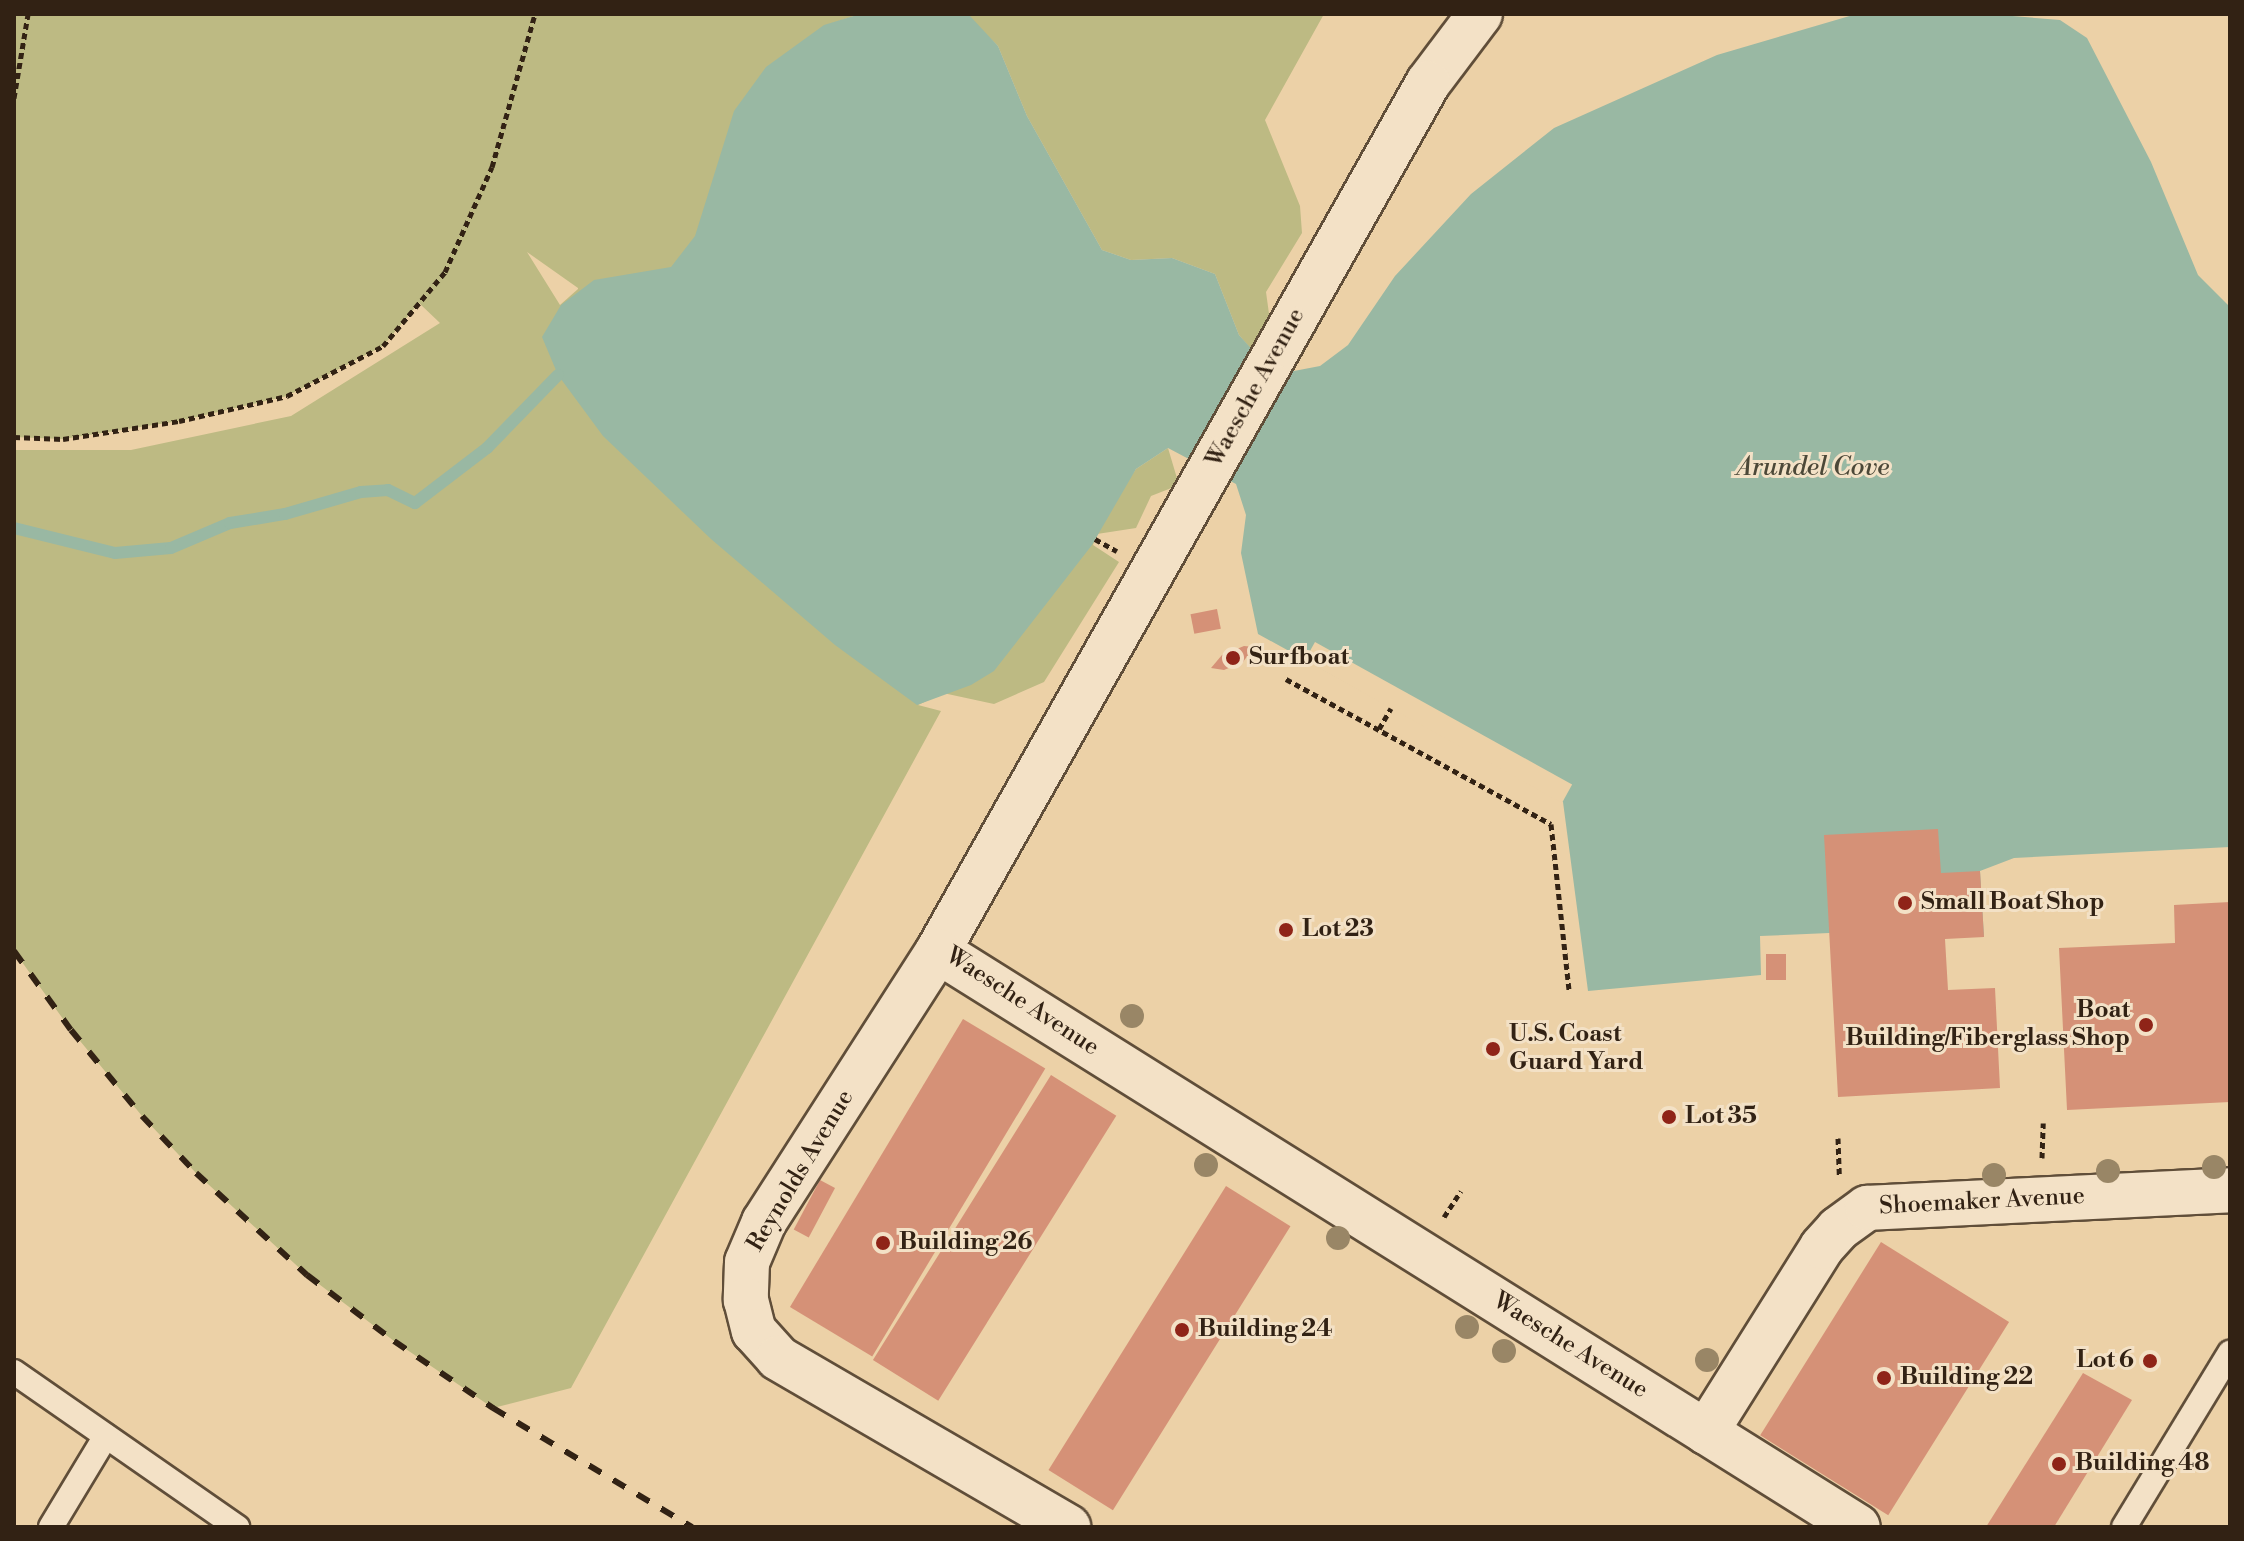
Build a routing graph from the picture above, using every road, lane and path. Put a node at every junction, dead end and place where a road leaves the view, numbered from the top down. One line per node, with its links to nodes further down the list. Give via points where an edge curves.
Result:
1 (28, 14): 4 (path)
2 (535, 14): 5 (path, via 492,167 445,272 383,346 287,396 179,421 63,439)
3 (1480, 14): 9 (street, Waesche Avenue, via 1428,83)
4 (14, 98)
5 (14, 437)
6 (1286, 679): 8 (path)
7 (1391, 708): 8 (path)
8 (1379, 729): 10 (path, via 1551,824)
9 (938, 951): 16 (street, Waesche Avenue); 20 (street, Reynolds Avenue, via 764,1222 747,1262 746,1300 754,1331 778,1358)
10 (1569, 990)
11 (1838, 1138): 12 (path)
12 (1839, 1182)
13 (2230, 1190): 16 (street, Shoemaker Avenue, via 1867,1208 1822,1247)
14 (2230, 1353): 22 (lane)
15 (14, 1372): 17 (lane)
16 (1706, 1432): 21 (street, Waesche Avenue)
17 (106, 1436): 18 (lane); 19 (lane)
18 (51, 1527)
19 (237, 1527)
20 (1068, 1527)
21 (1858, 1527)
22 (2124, 1527)

